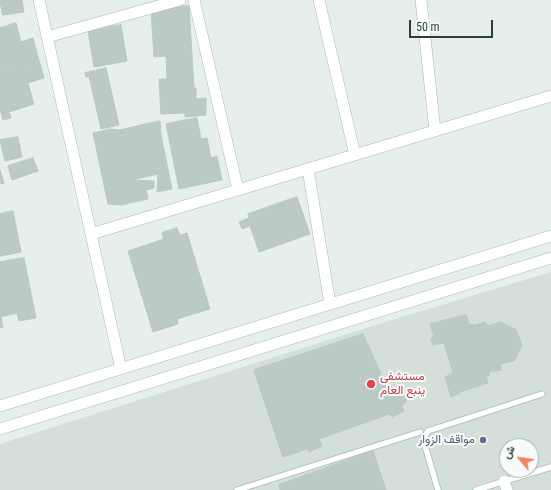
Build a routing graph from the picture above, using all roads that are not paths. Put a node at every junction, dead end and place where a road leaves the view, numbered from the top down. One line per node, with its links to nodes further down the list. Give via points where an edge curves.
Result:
1 (39, 0): 6 (street)
2 (180, 0): 6 (street)
3 (194, 0): 11 (street)
4 (319, 0): 9 (street)
5 (421, 0): 8 (street)
6 (48, 37): 12 (street)
7 (551, 96): 8 (street)
8 (436, 131): 9 (street)
9 (355, 155): 10 (street)
10 (308, 169): 11 (street); 15 (street)
11 (238, 190): 12 (street)
12 (91, 234): 16 (street)
13 (551, 236): 15 (street)
14 (551, 258): 19 (street)
15 (330, 304): 16 (street)
16 (121, 369): 18 (street)
17 (542, 394): 24 (lane, via 428,431 423,440)
18 (0, 406)
19 (0, 429)
20 (420, 432): 23 (lane)
21 (551, 467): 22 (lane)
22 (506, 486): 25 (lane)
23 (237, 490)
24 (438, 490)
25 (476, 490)

